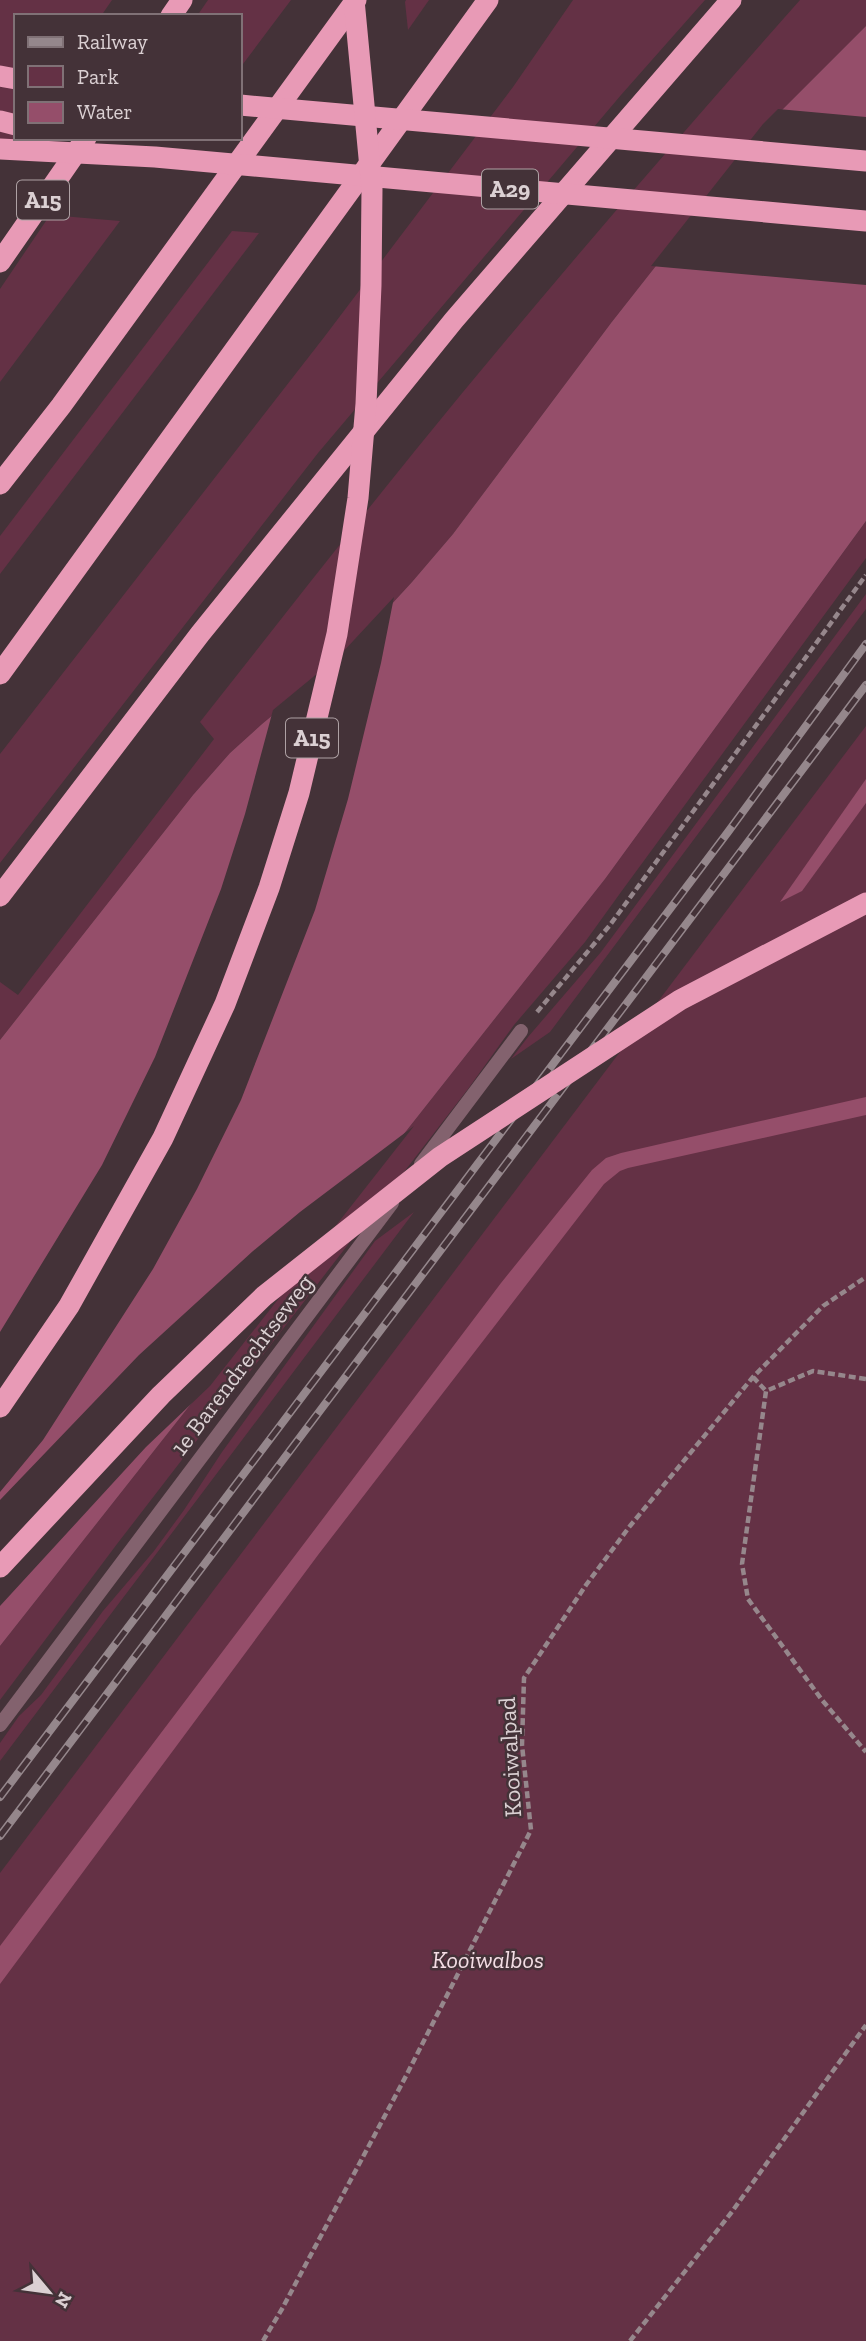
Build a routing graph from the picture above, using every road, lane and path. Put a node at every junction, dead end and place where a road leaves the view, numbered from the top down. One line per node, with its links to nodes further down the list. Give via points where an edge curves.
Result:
1 (355, 0): 12 (highway, A15); 22 (highway, A15, bridge, via 372,189 366,404 358,498 337,634 299,793 225,1004 163,1138 69,1306)
2 (488, 0): 14 (highway)
3 (731, 0): 15 (highway, via 454,320 200,634)
4 (242, 106): 9 (highway, bridge)
5 (82, 140): 8 (highway, bridge)
6 (85, 140): 11 (highway, A15)
7 (0, 149): 8 (highway, A29, bridge)
8 (155, 157): 10 (highway, A29, bridge)
9 (866, 162)
10 (866, 220)
11 (0, 262)
12 (0, 484)
13 (866, 575): 17 (path, via 610,925)
14 (0, 674)
15 (0, 896)
16 (866, 903): 23 (highway, bridge, via 680,1000 440,1157 264,1296 161,1395)
17 (521, 1031): 24 (lane, 1e Barendrechtseweg)
18 (866, 1277): 19 (path, Kooiwalpad, via 823,1306)
19 (753, 1377): 21 (path); 27 (path, Kooiwalpad, via 630,1526 524,1678 522,1745 531,1830 406,2076)
20 (866, 1379): 21 (path, via 813,1371)
21 (766, 1391): 25 (path, via 742,1564 748,1599)
22 (0, 1407)
23 (0, 1567)
24 (0, 1725)
25 (866, 1752)
26 (866, 2025): 28 (path, via 731,2213)
27 (263, 2341)
28 (630, 2341)

